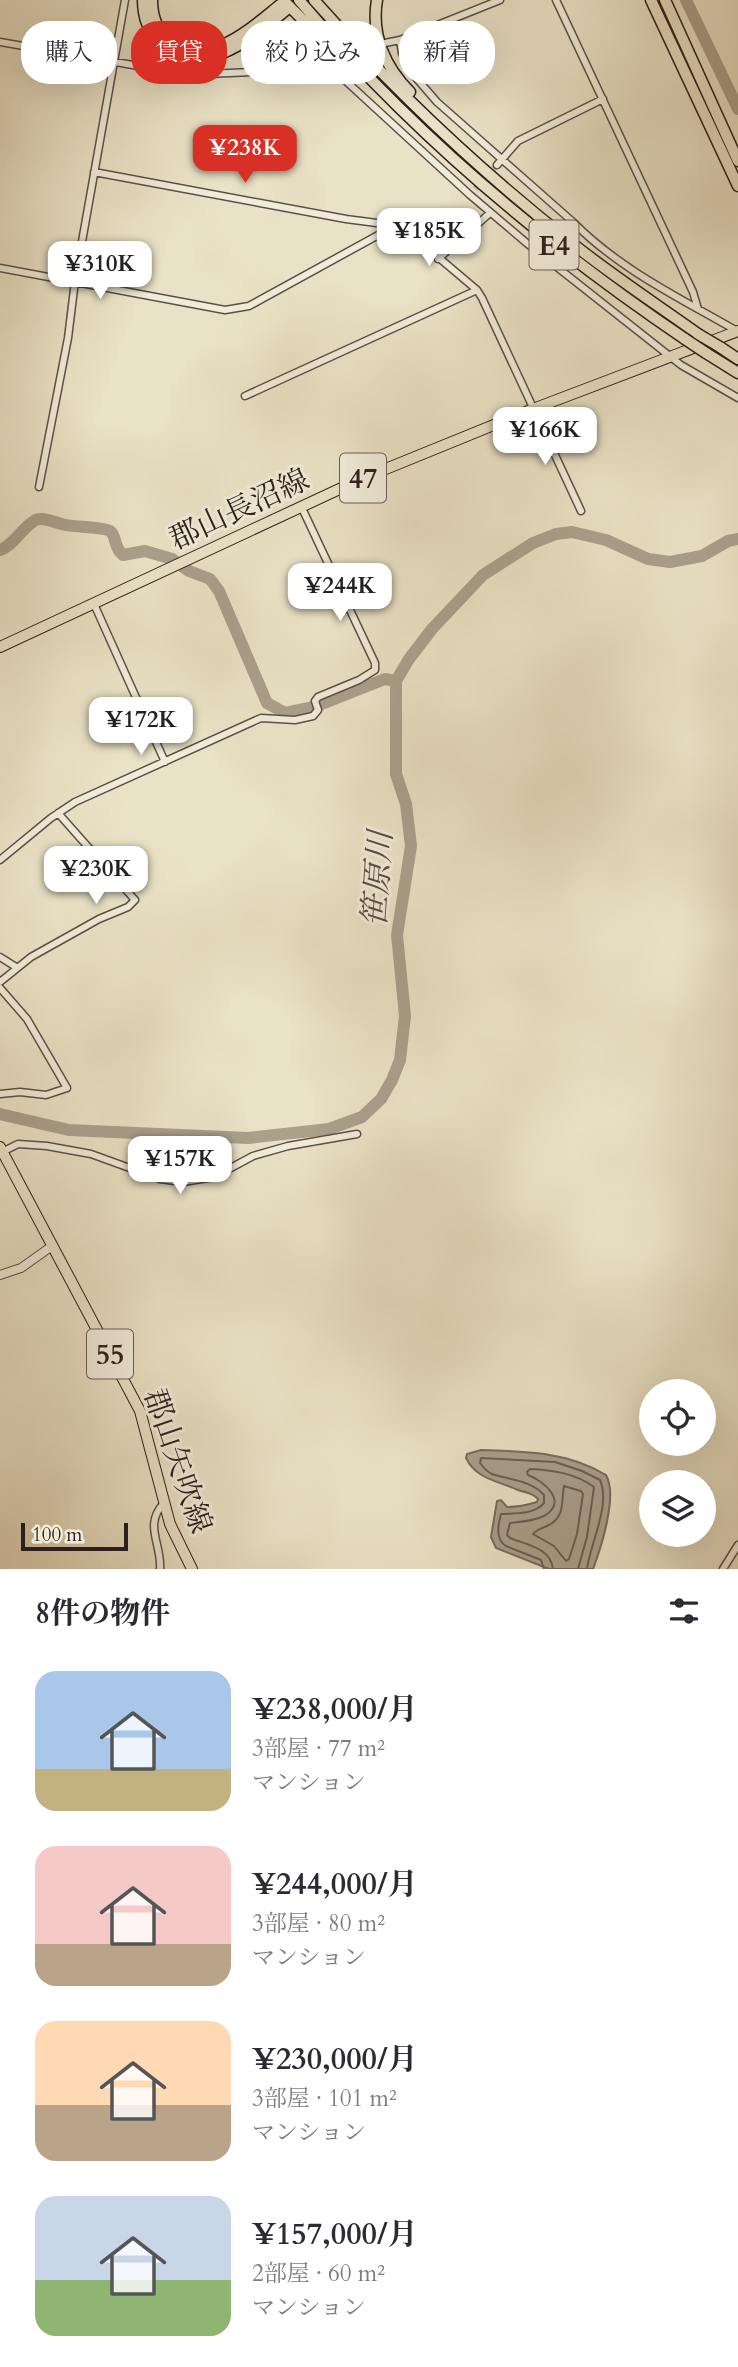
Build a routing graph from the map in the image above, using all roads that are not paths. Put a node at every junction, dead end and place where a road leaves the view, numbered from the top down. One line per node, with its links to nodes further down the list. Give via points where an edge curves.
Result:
1 (125, 0): 16 (street)
2 (143, 0): 11 (highway, via 145,19 163,46 199,58 240,45)
3 (152, 0): 11 (highway, via 153,17 162,34 176,44 201,50 236,38)
4 (299, 0): 24 (highway, E4)
5 (314, 0): 31 (highway, E4, via 413,104)
6 (377, 0): 31 (highway, via 378,42 394,72)
7 (499, 0): 12 (street)
8 (556, 0): 23 (street)
9 (651, 0): 29 (highway)
10 (665, 0): 26 (highway)
11 (283, 5): 24 (highway)
12 (447, 21)
13 (399, 40): 15 (street)
14 (0, 42): 17 (street)
15 (385, 43)
16 (117, 44)
17 (21, 46)
18 (117, 62): 19 (street, via 206,74)
19 (241, 72)
20 (110, 84): 28 (street)
21 (348, 84): 32 (street)
22 (421, 84): 25 (street)
23 (603, 99): 25 (street, via 518,141); 39 (street)
24 (432, 139): 43 (highway, E4, bridge, via 525,222 621,295)
25 (502, 158): 27 (street); 39 (street, via 612,257)
26 (738, 161)
27 (497, 165)
28 (94, 172): 34 (street); 37 (street)
29 (738, 186)
30 (475, 189): 32 (street)
31 (511, 194): 42 (highway, E4, bridge, via 619,279)
32 (470, 195): 33 (street)
33 (490, 213): 35 (street); 41 (street)
34 (392, 225): 35 (street, via 412,234); 37 (street, via 238,309)
35 (438, 259): 38 (street)
36 (0, 268): 37 (street)
37 (75, 281): 47 (street)
38 (477, 290): 44 (street); 46 (street)
39 (698, 309): 40 (street)
40 (738, 331): 41 (main road, 郡山長沼線 / 47)
41 (670, 356): 45 (street); 46 (main road, 郡山長沼線 / 47)
42 (738, 359)
43 (738, 373)
44 (245, 396)
45 (738, 398)
46 (533, 409): 48 (main road, 郡山長沼線 / 47); 49 (street)
47 (39, 487)
48 (301, 506): 50 (main road, 郡山長沼線 / 47); 52 (street, via 376,667 374,672 318,696 313,716 261,718)
49 (581, 511)
50 (94, 604): 51 (main road, 郡山長沼線 / 47); 52 (street)
51 (0, 647)
52 (165, 762): 53 (street)
53 (58, 813): 54 (street); 56 (street, via 135,900)
54 (0, 860)
55 (0, 957): 56 (street)
56 (16, 967): 57 (street)
57 (0, 982)
58 (0, 988): 59 (street, via 27,1019 67,1088 46,1095)
59 (0, 1094)
60 (358, 1134): 61 (street, via 288,1146 253,1156 214,1177 183,1182 160,1179 91,1154 39,1144)
61 (1, 1150): 62 (main road, 郡山矢吹線 / 55)
62 (52, 1246): 63 (street, via 18,1271); 64 (main road, 郡山矢吹線 / 55, via 140,1411)
63 (0, 1275)
64 (164, 1503): 66 (street, via 153,1522); 67 (main road, 郡山矢吹線 / 55)
65 (738, 1545): 68 (street)
66 (160, 1569)
67 (192, 1569)
68 (723, 1569)

